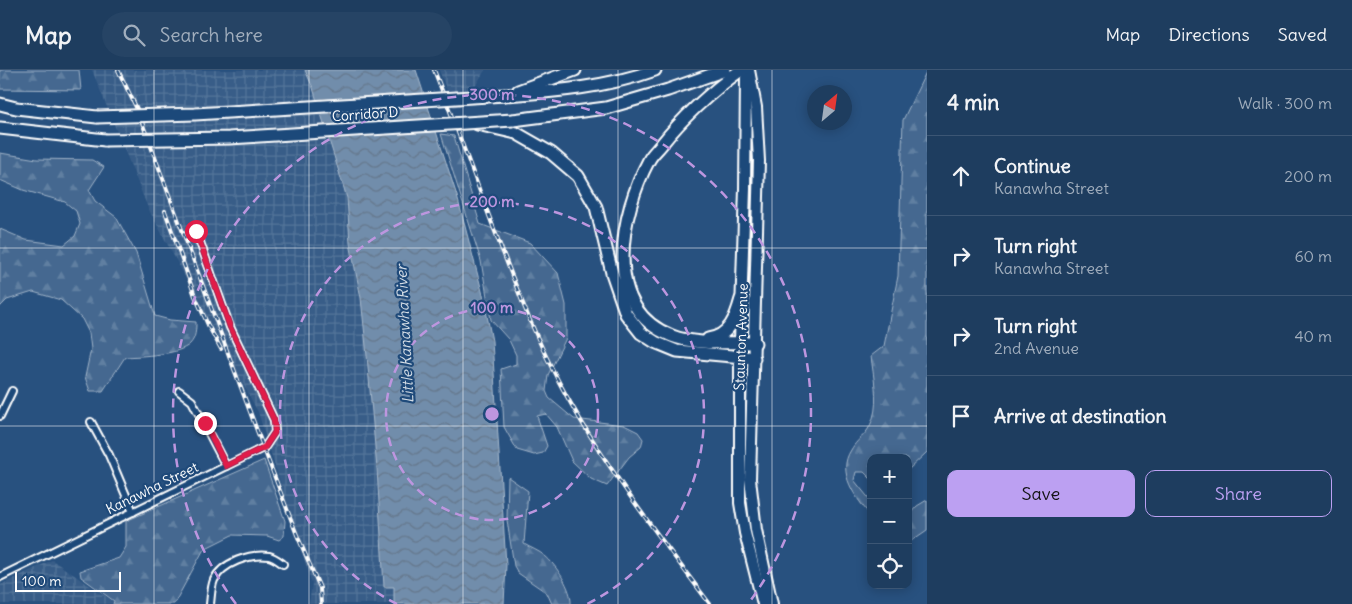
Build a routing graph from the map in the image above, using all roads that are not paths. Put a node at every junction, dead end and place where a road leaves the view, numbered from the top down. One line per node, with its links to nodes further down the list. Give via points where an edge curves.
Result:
1 (575, 70): 5 (highway)
2 (655, 70): 5 (highway, Corridor D, via 636,77 551,92)
3 (725, 70): 7 (highway, Corridor D, bridge, via 606,108)
4 (743, 71): 10 (main road, Staunton Avenue, via 745,189); 11 (highway, via 685,118 650,159 624,229 622,257 626,286 636,307 660,331); 13 (main road, Staunton Avenue, via 756,107 759,160)
5 (505, 95): 6 (highway, Corridor D, bridge, via 97,117)
6 (0, 104)
7 (472, 123): 8 (highway, Corridor D, bridge, via 229,138 105,140); 14 (highway, bridge, via 516,132 551,153 578,176 596,207 623,307 641,333 677,351)
8 (0, 128)
9 (196, 231): 20 (street, Kanawha Street, via 230,327 274,420 275,432 265,447)
10 (741, 298): 11 (highway, via 728,330 712,338); 12 (main road, Staunton Avenue)
11 (694, 341): 12 (highway)
12 (740, 342): 13 (highway); 14 (main road, Staunton Avenue)
13 (754, 343): 15 (main road, Staunton Avenue)
14 (740, 358): 15 (highway); 25 (main road, Staunton Avenue, via 740,503)
15 (754, 358): 26 (main road, Staunton Avenue, via 750,479 756,530)
16 (12, 391): 18 (street)
17 (179, 391): 20 (street, via 192,401)
18 (0, 416)
19 (91, 422): 21 (street)
20 (226, 466): 21 (street, Kanawha Street)
21 (133, 512): 23 (street, Kanawha Street)
22 (283, 564): 24 (street, via 270,556 233,561 214,581)
23 (0, 577)
24 (210, 604)
25 (763, 604)
26 (772, 604)

